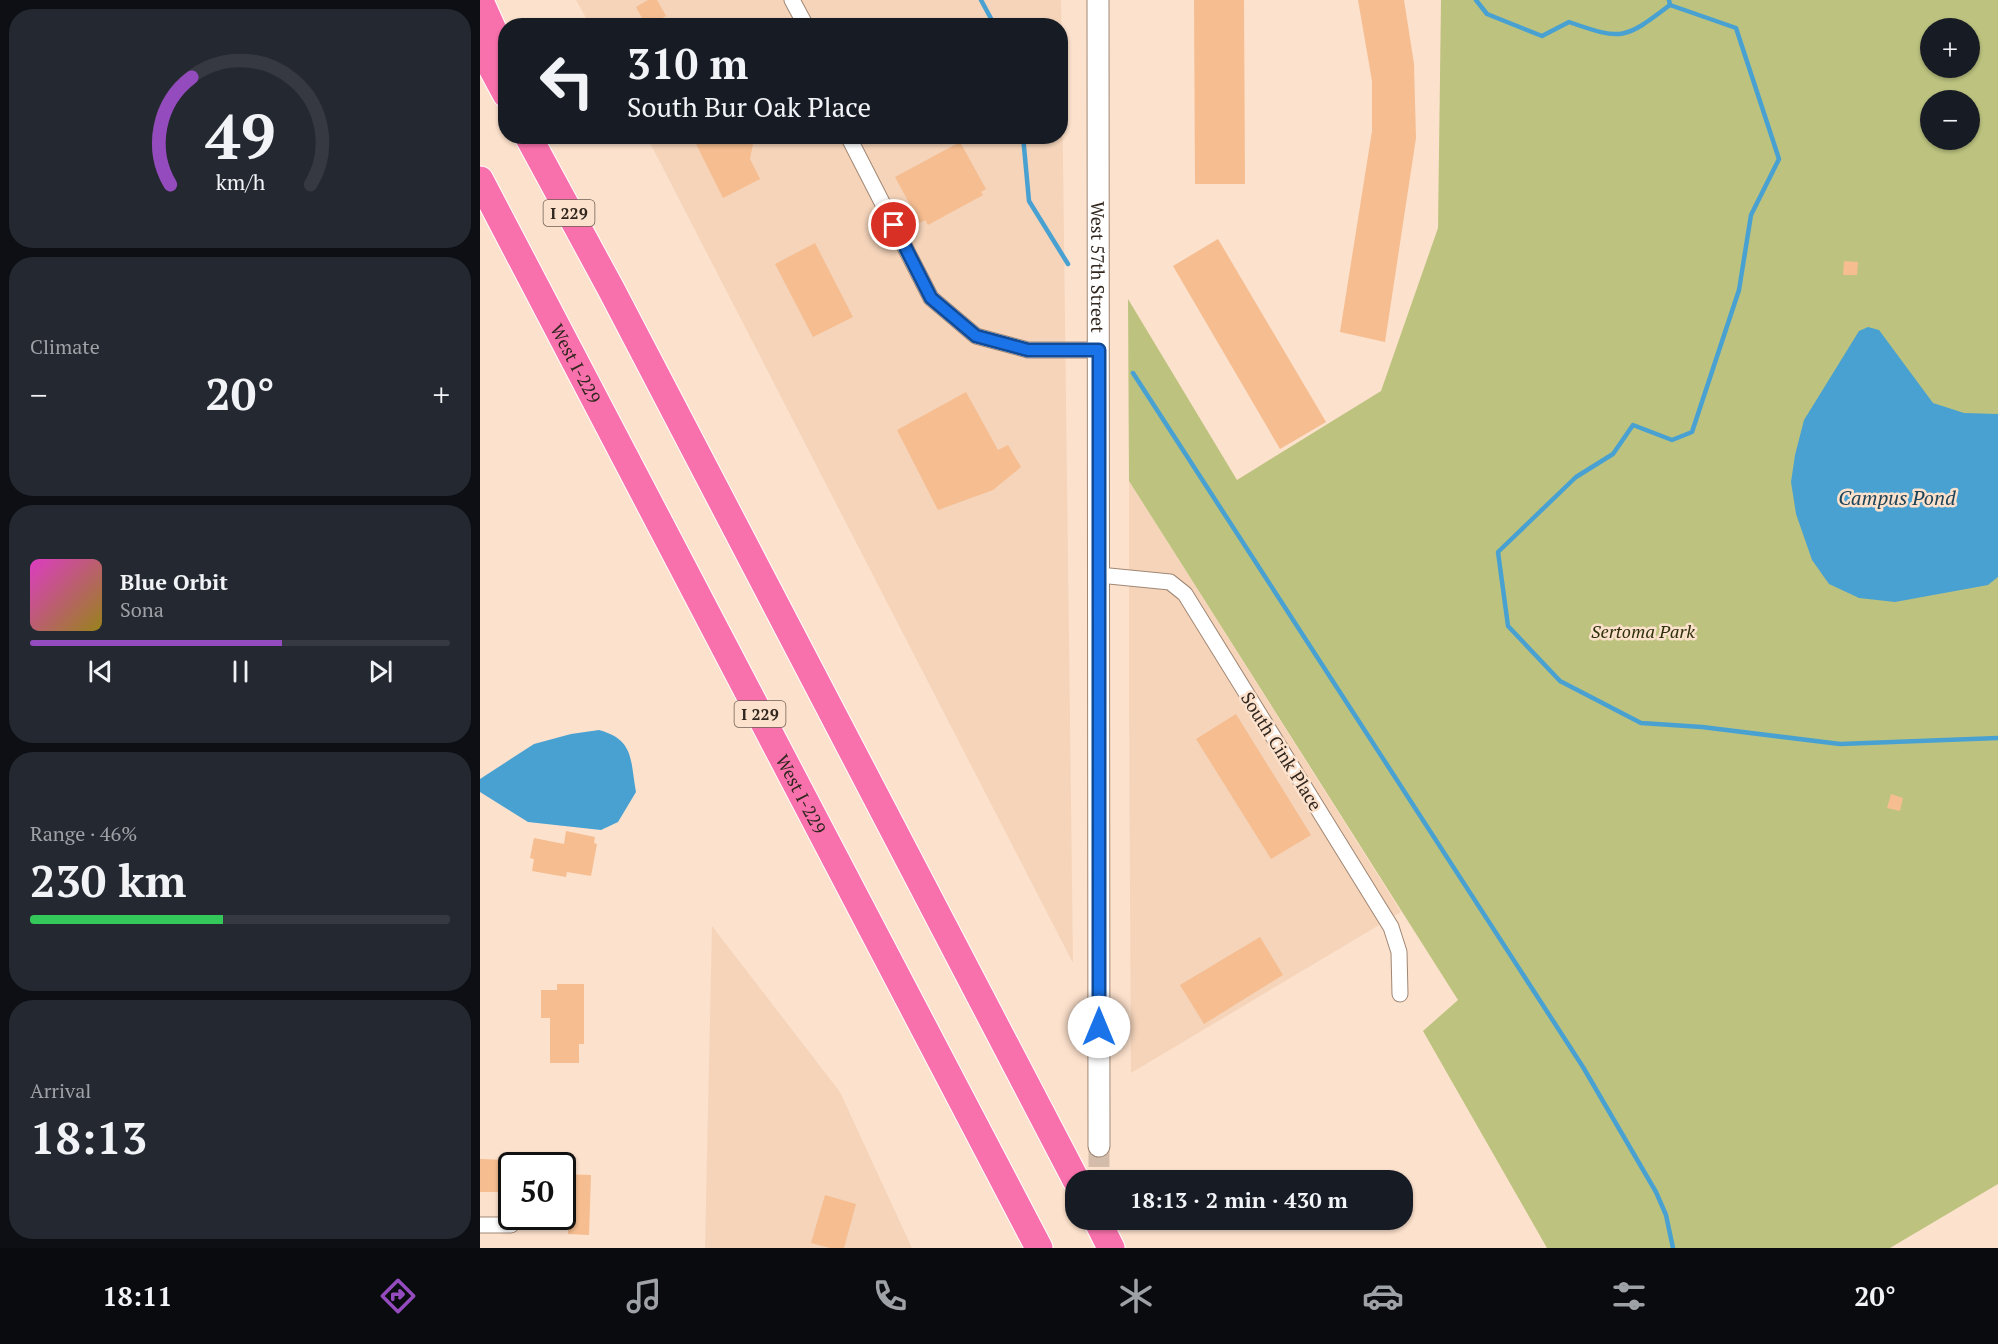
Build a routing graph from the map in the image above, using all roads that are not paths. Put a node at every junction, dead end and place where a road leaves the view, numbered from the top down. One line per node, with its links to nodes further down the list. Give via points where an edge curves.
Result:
1 (792, 0): 4 (street)
2 (1098, 0): 13 (main road, West 57th Street)
3 (480, 1): 5 (highway)
4 (802, 18)
5 (498, 40)
6 (480, 46): 7 (highway)
7 (498, 79)
8 (532, 144): 12 (highway, I 229)
9 (544, 144): 12 (highway)
10 (852, 144): 13 (street, via 931,298 976,336 1028,350)
11 (480, 180): 21 (highway, West I-229 / I 229)
12 (611, 289): 17 (highway, I 229)
13 (1099, 350): 14 (main road, West 57th Street)
14 (1099, 575): 15 (street, South Cink Place, via 1170,582 1185,594 1391,927 1399,952); 16 (main road, West 57th Street)
15 (1400, 994)
16 (1099, 1146)
17 (1071, 1170)
18 (480, 1225): 19 (street)
19 (498, 1225)
20 (1102, 1230): 22 (highway)
21 (1039, 1248)
22 (1112, 1248)

